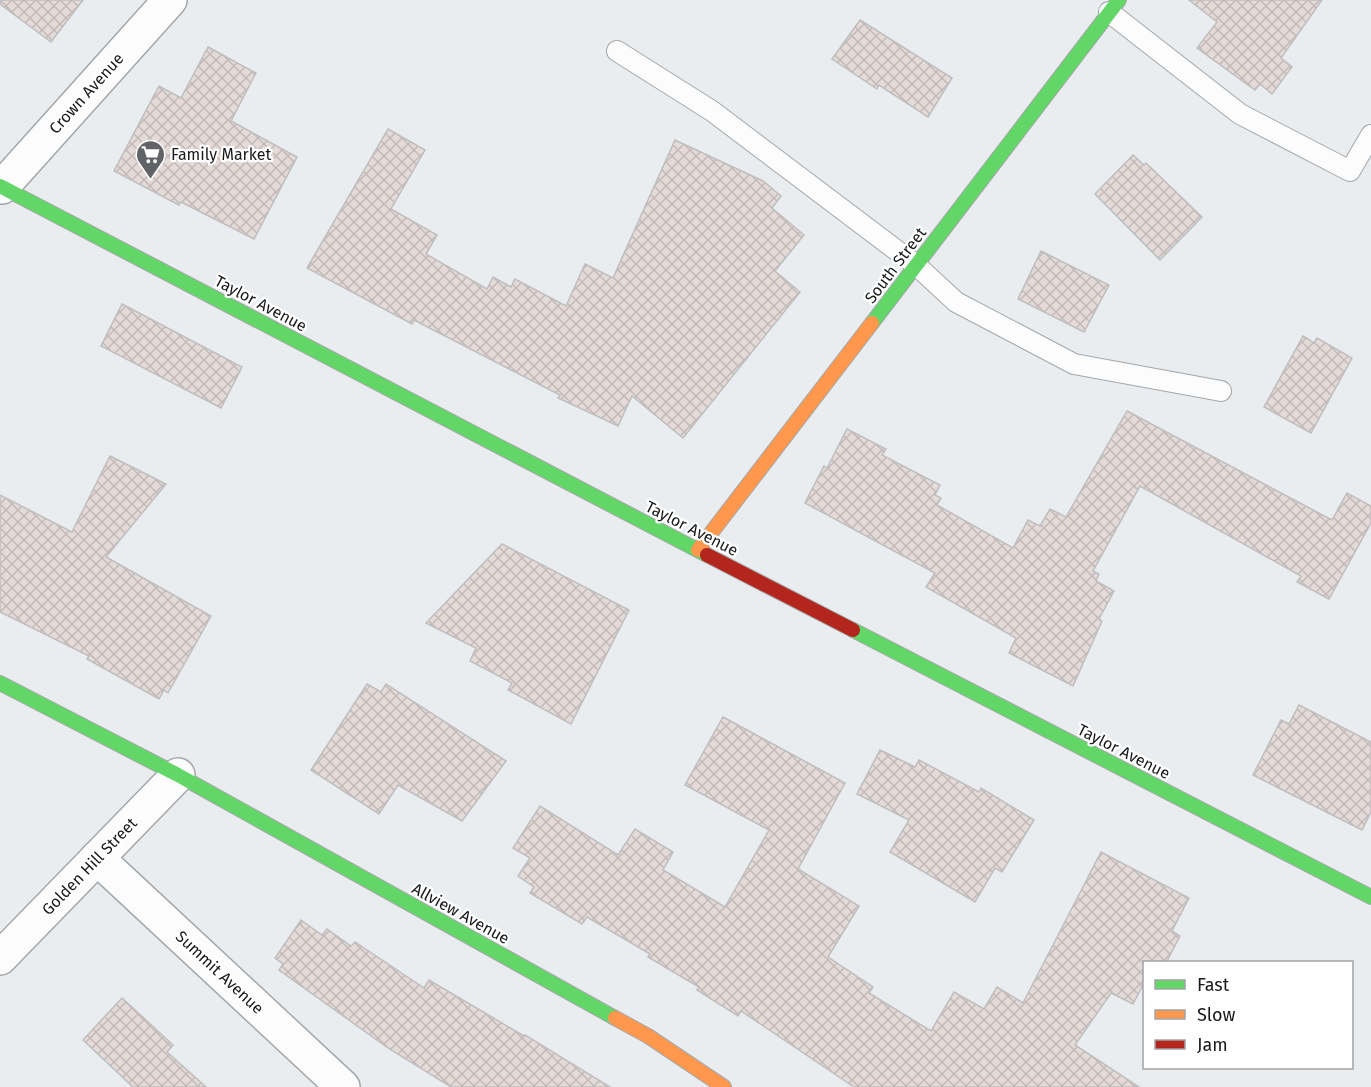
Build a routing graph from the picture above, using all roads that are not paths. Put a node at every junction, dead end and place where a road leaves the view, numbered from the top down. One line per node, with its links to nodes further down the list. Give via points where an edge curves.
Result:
1 (170, 0): 5 (street, Crown Avenue)
2 (1114, 6): 4 (lane, via 1240,114 1350,171); 6 (street, South Street)
3 (617, 51): 6 (lane, via 712,111)
4 (1371, 135)
5 (1, 186): 8 (street, Taylor Avenue)
6 (916, 265): 7 (lane, via 956,302 1074,364); 8 (street, South Street)
7 (1221, 391)
8 (698, 550): 12 (street, Taylor Avenue)
9 (0, 683): 10 (street)
10 (178, 775): 11 (street, Golden Hill Street); 15 (street, Allview Avenue, via 648,1035)
11 (97, 858): 13 (street, Golden Hill Street); 14 (street, Summit Avenue)
12 (1371, 897)
13 (0, 958)
14 (343, 1087)
15 (724, 1087)

